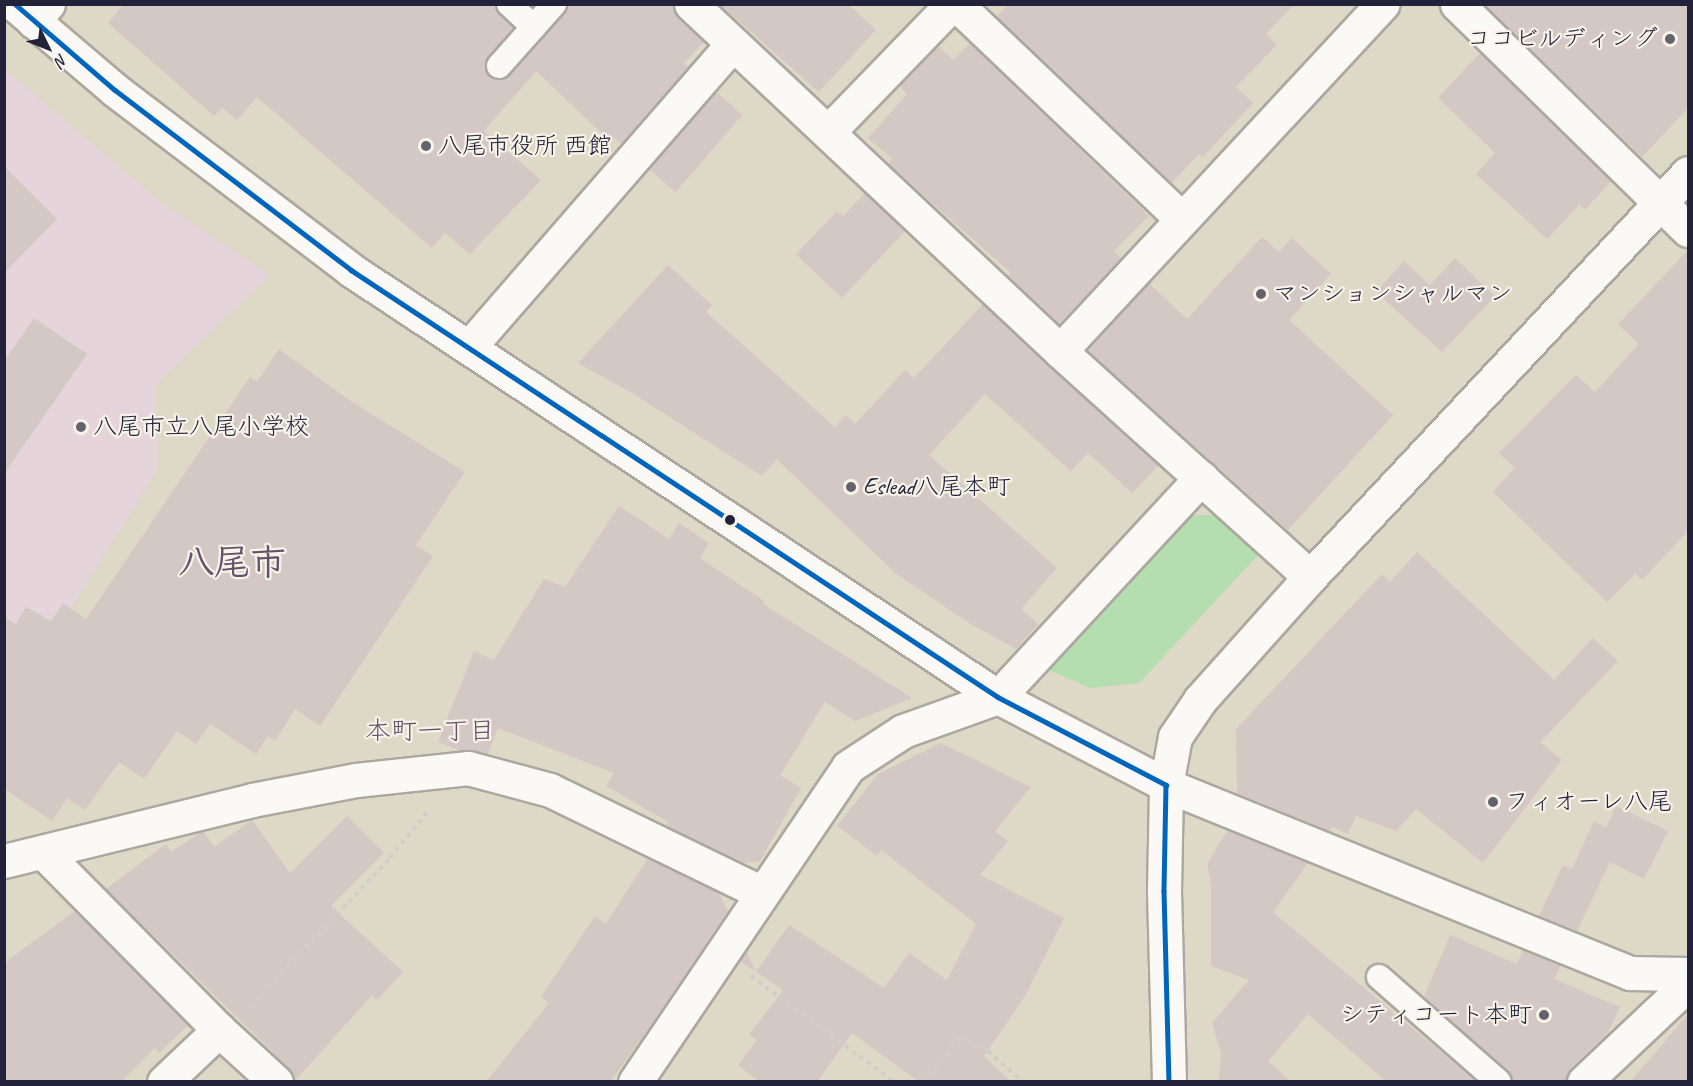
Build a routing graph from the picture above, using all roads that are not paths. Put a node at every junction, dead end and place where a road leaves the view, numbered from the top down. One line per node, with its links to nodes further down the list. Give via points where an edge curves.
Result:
1 (509, 4): 8 (lane)
2 (554, 4): 8 (lane)
3 (691, 4): 9 (street)
4 (954, 4): 11 (street); 14 (street)
5 (1383, 4): 14 (street)
6 (1457, 4): 13 (street)
7 (31, 10): 16 (street, via 115,90 351,270)
8 (534, 27): 10 (lane)
9 (732, 45): 11 (street); 16 (street)
10 (499, 66)
11 (828, 132): 17 (street)
12 (1689, 173): 13 (street)
13 (1659, 204): 15 (street); 19 (street)
14 (1182, 219): 17 (street)
15 (1689, 230)
16 (470, 346): 20 (street)
17 (1060, 351): 18 (street)
18 (1201, 478): 19 (street); 20 (street)
19 (1310, 577): 21 (street, via 1200,700 1175,737)
20 (998, 697): 21 (street, via 1046,726); 24 (street, via 903,731 848,767)
21 (1166, 785): 25 (street, via 1630,973); 32 (street, via 1164,891)
22 (44, 852): 23 (street); 24 (street, via 142,824 252,800 356,780 468,768 550,790); 28 (street)
23 (4, 861)
24 (762, 893): 31 (street)
25 (1689, 974)
26 (1379, 977): 33 (lane)
27 (1689, 984): 34 (street)
28 (222, 1032): 29 (street); 30 (street)
29 (164, 1082)
30 (276, 1082)
31 (635, 1082)
32 (1169, 1082)
33 (1499, 1082)
34 (1584, 1082)

